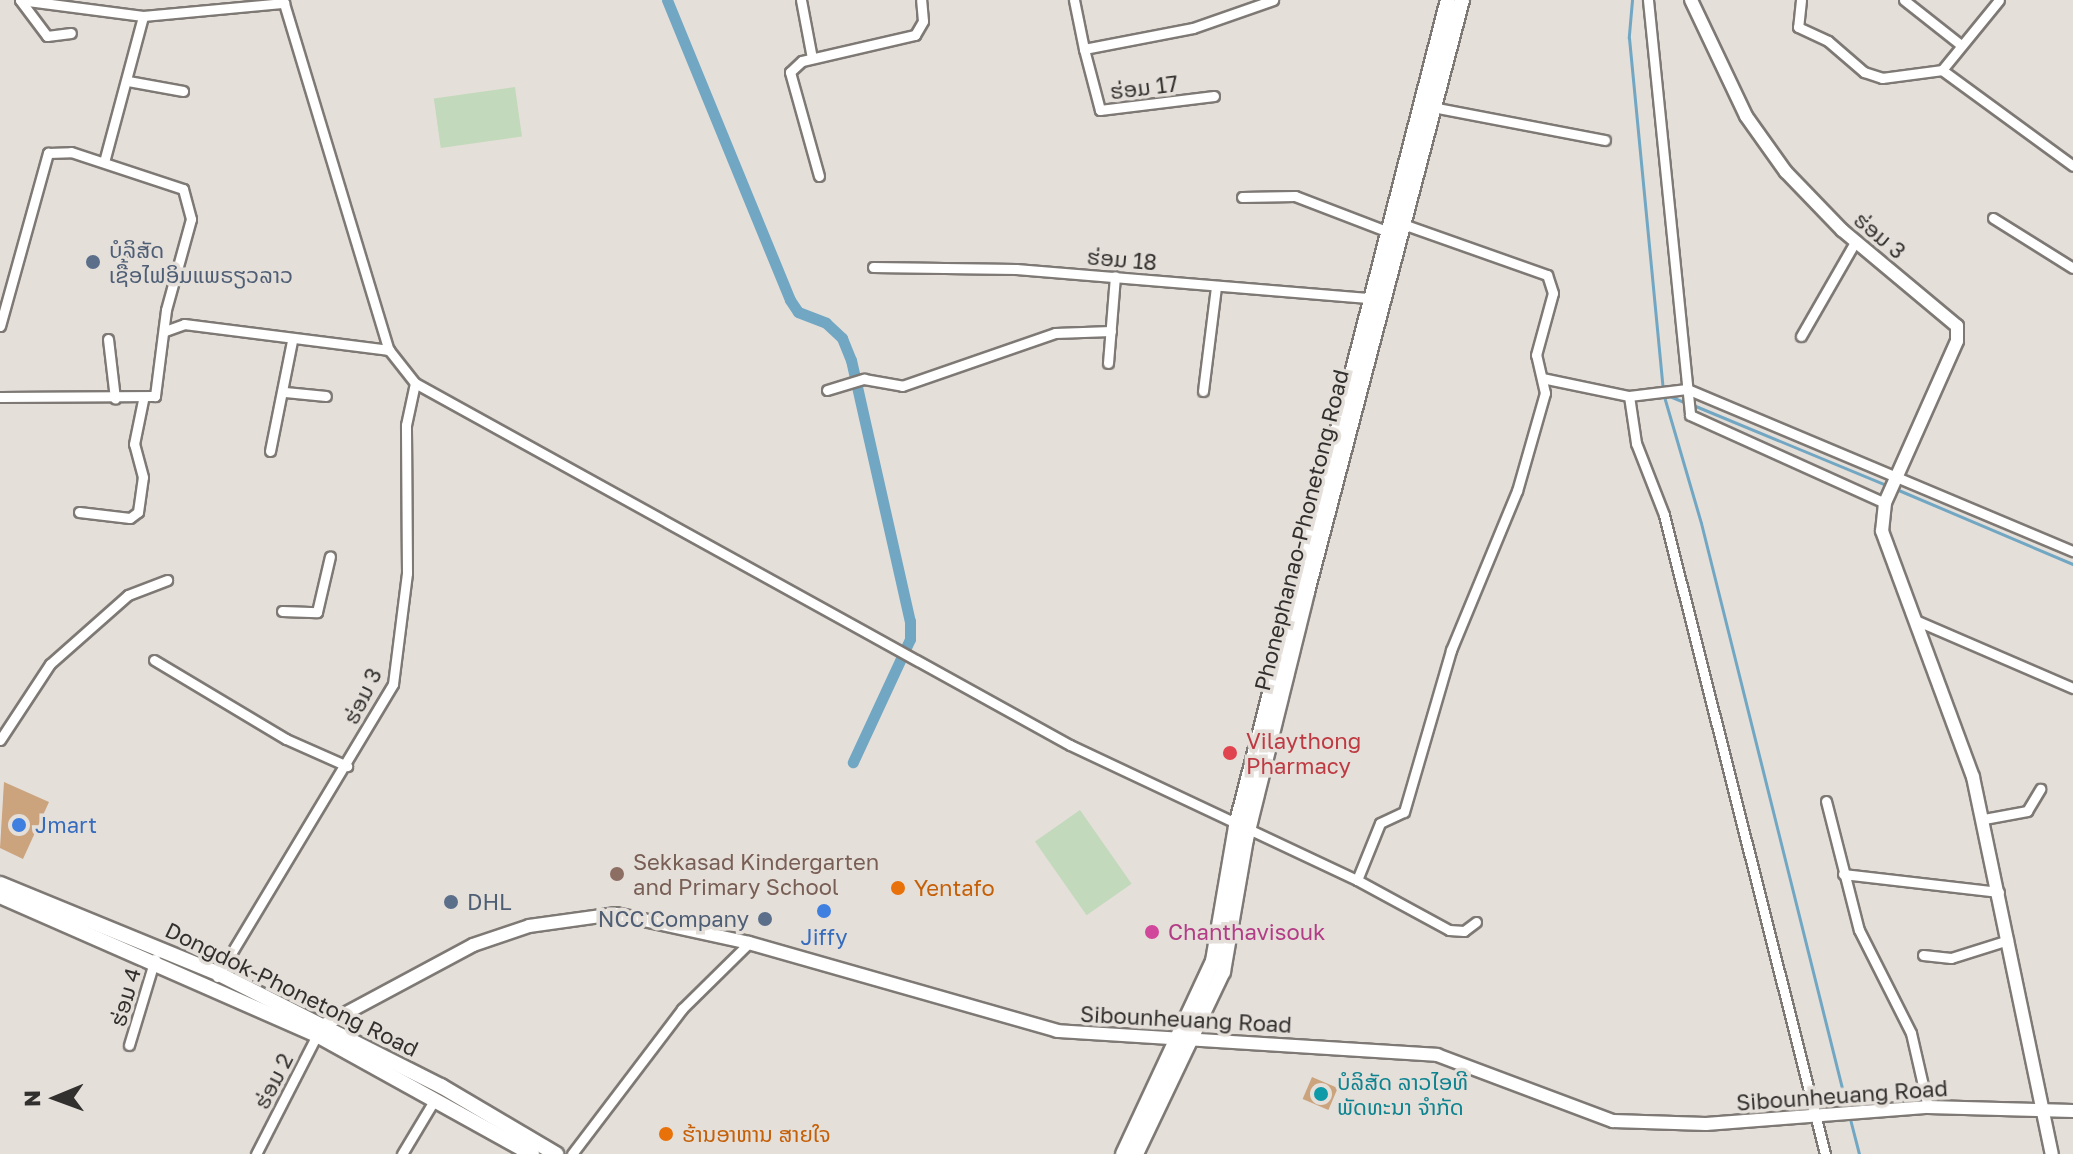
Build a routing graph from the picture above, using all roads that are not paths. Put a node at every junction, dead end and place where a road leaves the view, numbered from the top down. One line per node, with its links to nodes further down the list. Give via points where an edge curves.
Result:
1 (801, 0): 17 (street)
2 (921, 0): 17 (street, via 923,21 915,35)
3 (1074, 0): 16 (street)
4 (1273, 0): 16 (street, via 1193,28)
5 (1448, 0): 22 (main road, Phonephanao-Phonetong Road)
6 (1462, 0): 23 (main road, Phonephanao-Phonetong Road)
7 (1648, 0): 50 (street)
8 (1691, 0): 31 (street, ຮ່ອມ 3, via 1764,144)
9 (1801, 0): 18 (street, via 1798,27 1828,41 1864,72 1882,78)
10 (1904, 0): 15 (street)
11 (1999, 0): 15 (street)
12 (284, 1): 13 (street); 43 (street)
13 (143, 16): 14 (street, via 20,0 47,36); 19 (street)
14 (71, 33)
15 (1961, 45): 18 (street)
16 (1084, 49): 21 (street, ຮ່ອມ 17, via 1100,110)
17 (812, 58): 27 (street, via 790,72)
18 (1942, 70): 26 (street)
19 (128, 81): 20 (street); 25 (street)
20 (183, 91)
21 (1214, 96)
22 (1420, 103): 23 (street); 30 (main road, Phonephanao-Phonetong Road)
23 (1437, 109): 24 (street); 30 (main road, Phonephanao-Phonetong Road)
24 (1605, 140)
25 (104, 162): 37 (street, via 71,152 48,153); 38 (street, via 183,189 191,201)
26 (2073, 166)
27 (819, 176)
28 (1242, 197): 30 (street, via 1295,196)
29 (1993, 218): 33 (street)
30 (1393, 225): 36 (main road, Phonephanao-Phonetong Road); 45 (street, via 1550,278 1553,293 1536,355); 72 (main road, Phonephanao-Phonetong Road)
31 (1855, 242): 40 (street); 57 (street, ຮ່ອມ 3, via 1957,326 1957,341)
32 (873, 267): 34 (street, ຮ່ອມ 18)
33 (2073, 268)
34 (1115, 276): 35 (street, ຮ່ອມ 18); 39 (street)
35 (1216, 287): 36 (street, ຮ່ອມ 18); 48 (street)
36 (1368, 298): 72 (main road, Phonephanao-Phonetong Road)
37 (0, 326)
38 (165, 331): 42 (street, via 184,324); 55 (street, via 159,391)
39 (1111, 331): 44 (street); 47 (street, via 1055,333 902,386 864,379)
40 (1801, 336)
41 (108, 339): 54 (street)
42 (292, 341): 43 (street); 49 (street)
43 (389, 350): 46 (street)
44 (1108, 363)
45 (1542, 378): 51 (street); 74 (street, via 1545,393 1517,491 1451,650 1404,812 1382,820)
46 (415, 383): 68 (street, ຮ່ອມ 3, via 404,448 407,573 397,672); 72 (street, via 835,619 1070,745)
47 (827, 390)
48 (1203, 391)
49 (285, 392): 52 (street); 56 (street)
50 (1685, 392): 51 (street); 57 (street); 58 (street, via 1694,418)
51 (1632, 395): 92 (street, via 1636,443 1664,515)
52 (326, 396)
53 (0, 397): 54 (street)
54 (115, 399): 55 (street)
55 (143, 400): 59 (street, via 134,455 143,477 138,512 130,518)
56 (270, 451)
57 (1895, 478): 58 (street, ຮ່ອມ 3); 60 (street)
58 (1886, 502): 64 (street, via 1882,531)
59 (79, 512)
60 (2073, 551)
61 (330, 556): 63 (street, via 317,612)
62 (167, 580): 67 (street, via 128,595 50,664)
63 (282, 611)
64 (1915, 620): 66 (street); 71 (street)
65 (154, 660): 68 (street, via 286,739)
66 (2073, 688)
67 (0, 740)
68 (347, 766): 83 (street, ຮ່ອມ 3)
69 (2040, 789): 71 (street, via 2027,811)
70 (1826, 801): 73 (street)
71 (1984, 819): 76 (street)
72 (1242, 828): 74 (street); 85 (main road, Phonephanao-Phonetong Road, via 1213,961); 86 (main road, Phonephanao-Phonetong Road, via 1223,972)
73 (1843, 874): 76 (street); 90 (street, via 1869,957 1911,1033)
74 (1357, 880): 78 (street, via 1449,930 1464,931)
75 (0, 884): 83 (main road, Dongdok-Phonetong Road)
76 (1999, 892): 79 (street)
77 (0, 896): 82 (main road, Dongdok-Phonetong Road)
78 (1476, 922)
79 (2008, 940): 81 (street, via 1951,958); 89 (street)
80 (749, 943): 84 (street, Sibounheuang Road, via 616,914 529,926 473,945); 85 (street, Sibounheuang Road, via 1057,1031); 97 (street, via 682,1009)
81 (1923, 955)
82 (155, 959): 83 (main road, Dongdok-Phonetong Road); 87 (street, ຮ່ອມ 4)
83 (216, 980): 84 (main road, Dongdok-Phonetong Road)
84 (320, 1030): 88 (main road, Dongdok-Phonetong Road); 93 (street, ຮ່ອມ 2); 96 (main road, Dongdok-Phonetong Road)
85 (1176, 1042): 86 (street, Sibounheuang Road); 98 (main road, Phonephanao-Phonetong Road)
86 (1192, 1043): 92 (street, Sibounheuang Road, via 1360,1046 1437,1055 1613,1121 1706,1124); 99 (main road, Phonephanao-Phonetong Road)
87 (129, 1045)
88 (435, 1099): 94 (street); 95 (main road, Dongdok-Phonetong Road)
89 (2043, 1106): 90 (street, Sibounheuang Road); 91 (street, Sibounheuang Road); 101 (street)
90 (1928, 1107): 92 (street, Sibounheuang Road)
91 (2073, 1111)
92 (1820, 1116): 100 (street)
93 (256, 1154)
94 (402, 1154)
95 (532, 1154)
96 (556, 1154)
97 (572, 1154)
98 (1123, 1154)
99 (1136, 1154)
100 (1825, 1154)
101 (2052, 1154)

